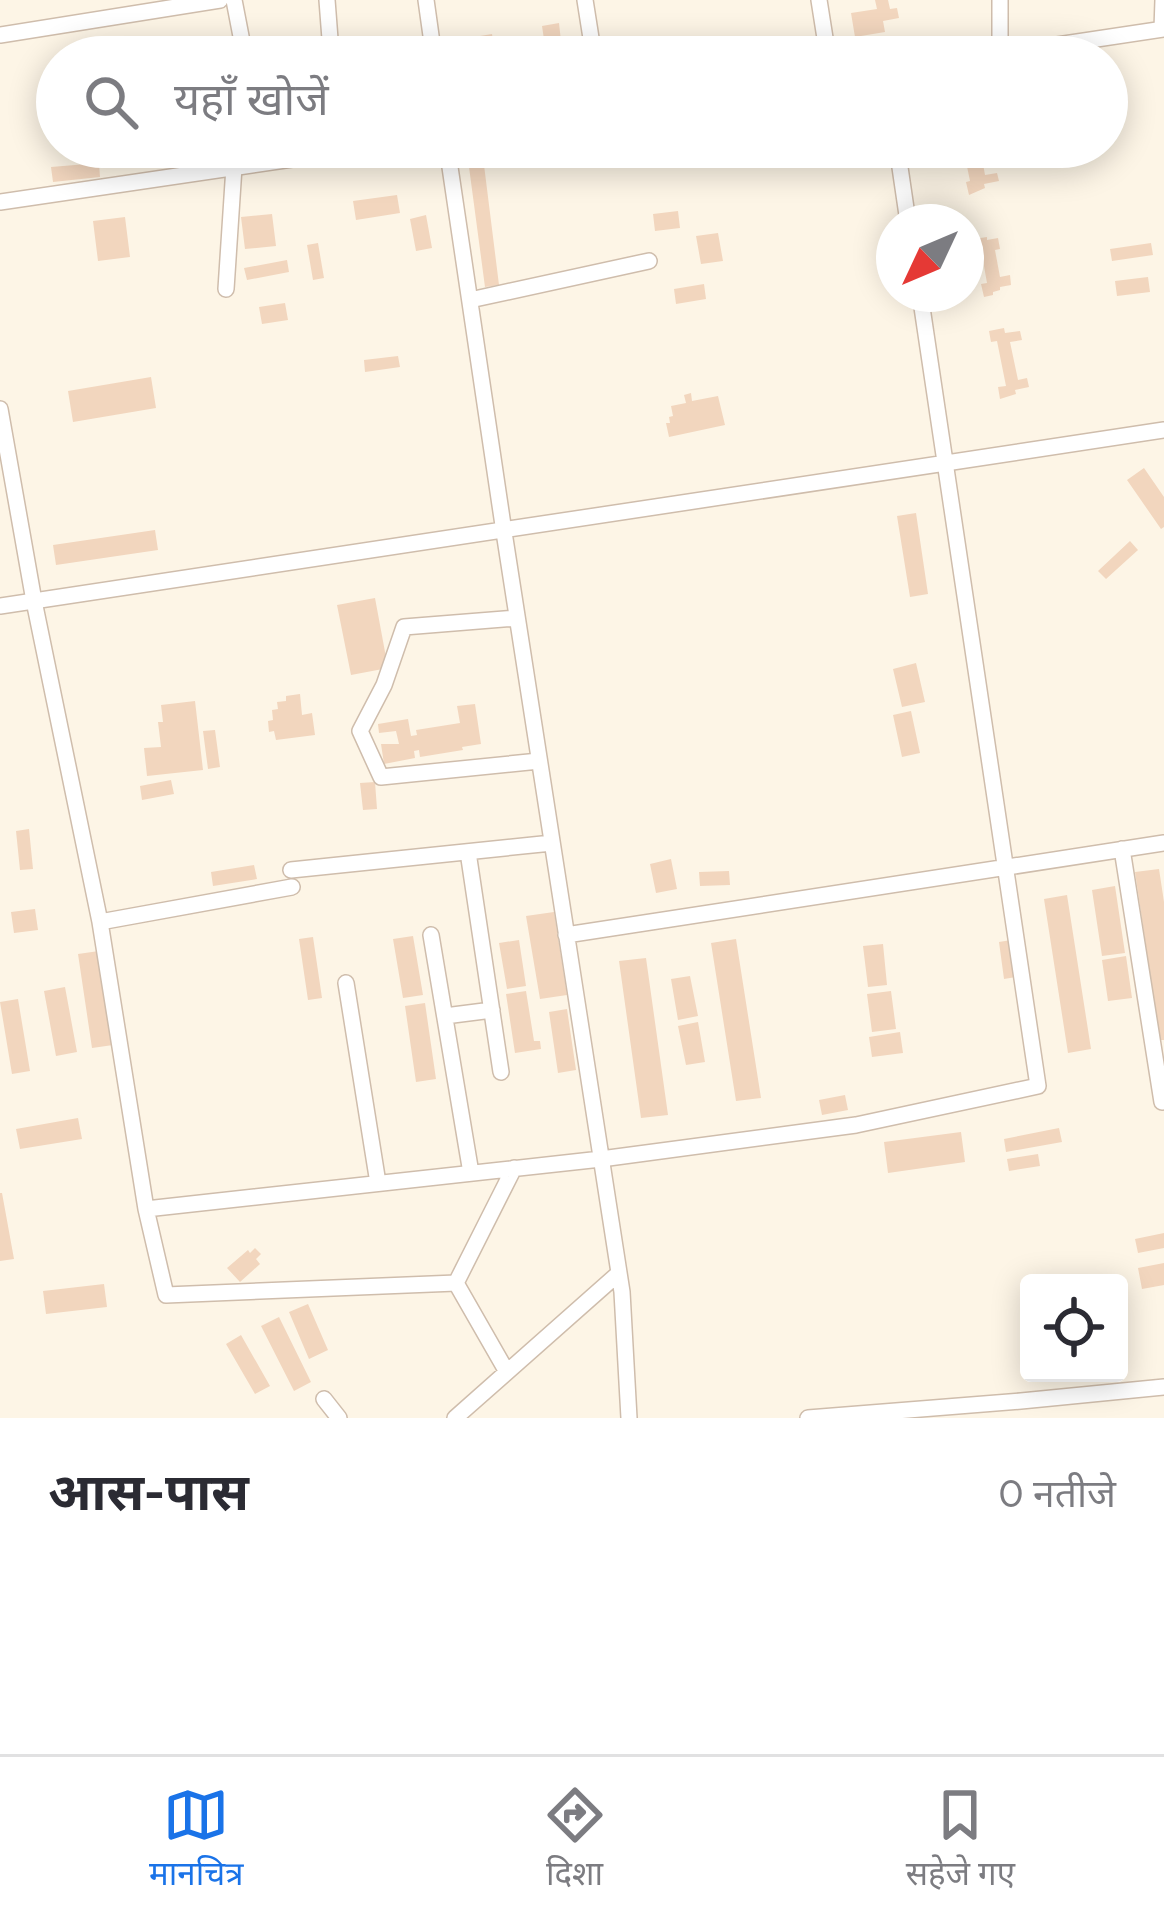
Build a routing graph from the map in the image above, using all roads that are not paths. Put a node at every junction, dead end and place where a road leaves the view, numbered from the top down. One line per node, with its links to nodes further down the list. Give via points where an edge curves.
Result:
1 (220, 0): 10 (street)
2 (234, 0): 11 (street)
3 (327, 0): 12 (street)
4 (426, 0): 13 (street)
5 (585, 0): 14 (street)
6 (819, 0): 15 (street)
7 (1000, 0): 16 (street)
8 (1163, 0): 9 (street)
9 (1163, 29): 17 (street)
10 (0, 34)
11 (241, 36)
12 (331, 36)
13 (431, 36)
14 (591, 36)
15 (824, 36)
16 (1000, 36)
17 (1115, 36)
18 (227, 168): 22 (street)
19 (234, 168): 25 (street)
20 (450, 168): 26 (street)
21 (899, 168): 23 (street)
22 (0, 202)
23 (905, 204)
24 (650, 261): 26 (street)
25 (226, 289)
26 (470, 300): 31 (street)
27 (923, 312): 30 (street)
28 (0, 409): 32 (street)
29 (1164, 430): 30 (street)
30 (946, 464): 31 (street); 40 (street)
31 (504, 532): 32 (street); 34 (street)
32 (34, 601): 33 (street); 41 (street)
33 (0, 606)
34 (517, 618): 35 (street); 35 (street, via 404,627 360,731 381,777)
35 (539, 761): 37 (street)
36 (1164, 843): 38 (street)
37 (552, 844): 39 (street); 43 (street)
38 (1122, 849): 40 (street); 48 (street)
39 (468, 852): 41 (street, via 292,879); 45 (street)
40 (1007, 867): 43 (street); 49 (street, via 1038,1086 856,1125)
41 (100, 922): 53 (street)
42 (431, 934): 46 (street)
43 (566, 935): 49 (street)
44 (346, 983): 52 (street)
45 (492, 1010): 46 (street); 47 (street)
46 (445, 1016): 51 (street)
47 (501, 1072)
48 (1162, 1102)
49 (601, 1160): 50 (street); 54 (street)
50 (514, 1168): 51 (street); 55 (street)
51 (471, 1173): 52 (street)
52 (378, 1183): 53 (street)
53 (146, 1209): 55 (street, via 166,1295)
54 (619, 1273): 56 (street); 64 (street)
55 (456, 1283): 56 (street)
56 (507, 1372): 59 (street)
57 (1164, 1387): 60 (street)
58 (324, 1400): 61 (street)
59 (473, 1402): 62 (street); 63 (street)
60 (1022, 1410): 65 (street)
61 (339, 1418)
62 (454, 1418)
63 (485, 1418)
64 (629, 1418)
65 (808, 1418)

